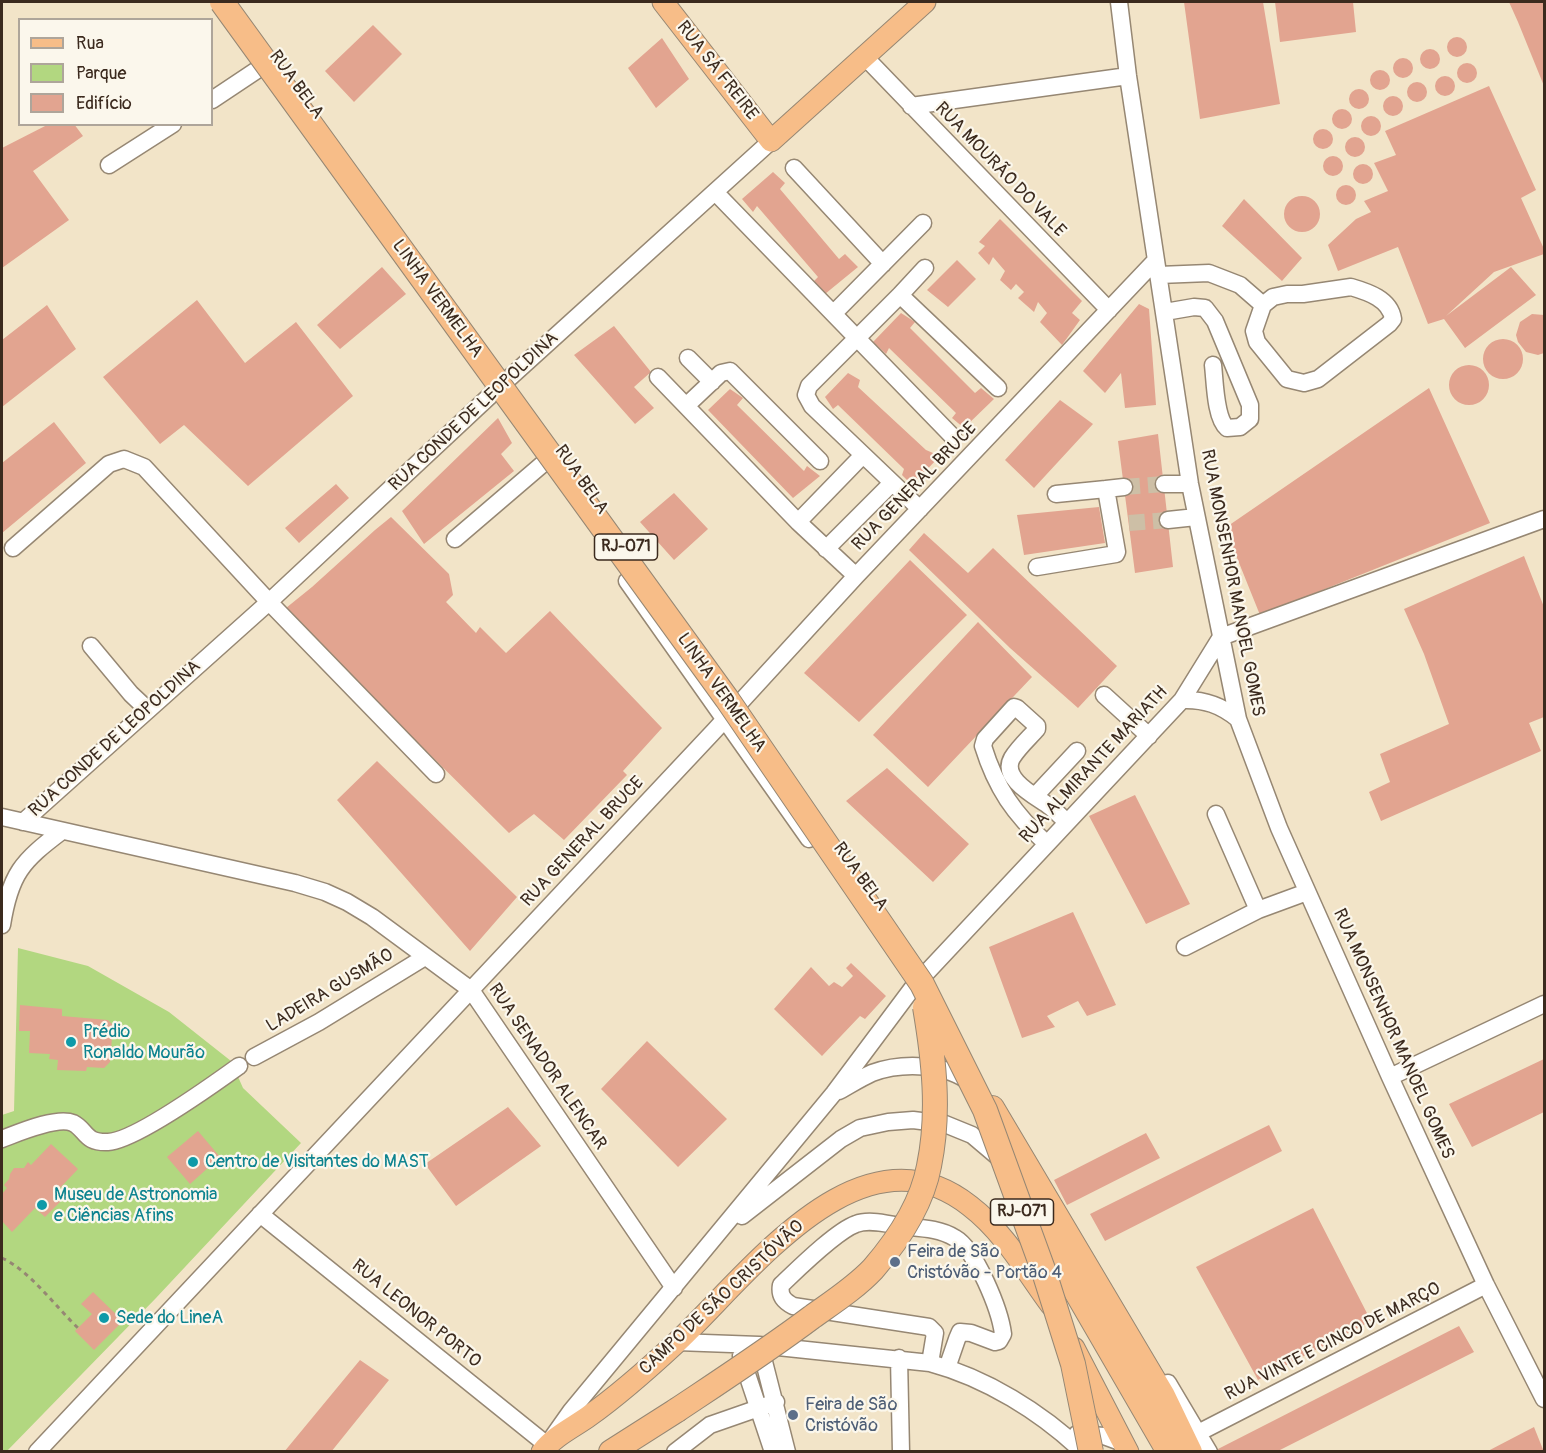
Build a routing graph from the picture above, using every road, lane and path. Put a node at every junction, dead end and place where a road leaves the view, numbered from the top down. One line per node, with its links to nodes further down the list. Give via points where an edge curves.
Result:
1 (208, 2): 8 (street, RUA BELA)
2 (222, 2): 77 (highway, LINHA VERMELHA / RJ-071, bridge, via 727,699)
3 (236, 2): 84 (highway, LINHA VERMELHA / RJ-071, via 724,683 921,970)
4 (663, 2): 13 (main road, RUA SÁ FREIRE)
5 (926, 2): 7 (main road, RUA CONDE DE LEOPOLDINA)
6 (1119, 2): 9 (street, RUA MONSENHOR MANOEL GOMES)
7 (864, 56): 11 (street, RUA MOURÃO DO VALE); 13 (main road, RUA CONDE DE LEOPOLDINA)
8 (260, 68): 10 (street); 32 (street, RUA BELA)
9 (1128, 76): 11 (street); 20 (street, RUA MONSENHOR MANOEL GOMES)
10 (213, 98)
11 (911, 106): 23 (street, RUA MOURÃO DO VALE)
12 (170, 126): 14 (street)
13 (771, 141): 16 (street, RUA CONDE DE LEOPOLDINA)
14 (109, 165)
15 (794, 168): 18 (street)
16 (716, 193): 25 (street); 32 (street, RUA CONDE DE LEOPOLDINA)
17 (923, 223): 18 (street)
18 (883, 264): 25 (street)
19 (925, 267): 21 (street)
20 (1157, 267): 22 (street, via 1209,273 1240,285); 23 (street, RUA GENERAL BRUCE); 24 (street, RUA MONSENHOR MANOEL GOMES)
21 (900, 295): 26 (street); 31 (street)
22 (1263, 305): 22 (street, via 1273,297 1287,294 1351,287 1372,293 1392,312 1393,319 1318,379 1304,383 1287,379 1257,342 1254,331)
23 (1109, 310): 44 (street, RUA GENERAL BRUCE)
24 (1165, 312): 28 (street, via 1194,306 1205,308 1215,321 1250,405 1250,419 1240,427 1223,425); 40 (street, RUA MONSENHOR MANOEL GOMES)
25 (834, 313): 26 (street)
26 (858, 339): 34 (street); 35 (street, via 809,387 806,395 812,406)
27 (688, 358): 30 (street)
28 (1213, 365)
29 (658, 377): 33 (street)
30 (712, 382): 33 (street); 36 (street, via 730,371)
31 (998, 388)
32 (495, 391): 37 (street, RUA BELA); 54 (street, RUA CONDE DE LEOPOLDINA)
33 (686, 406): 48 (street)
34 (953, 437)
35 (862, 456): 38 (street); 48 (street)
36 (820, 461)
37 (545, 462): 49 (street); 61 (street, RUA BELA)
38 (891, 484): 44 (street); 51 (street)
39 (1164, 484): 40 (street)
40 (1190, 484): 45 (street, RUA MONSENHOR MANOEL GOMES)
41 (1124, 487): 42 (street)
42 (1106, 489): 43 (street); 52 (street, via 1120,524 1118,552)
43 (1056, 494)
44 (920, 509): 53 (street, RUA GENERAL BRUCE)
45 (1196, 517): 47 (street); 55 (street, RUA MONSENHOR MANOEL GOMES)
46 (1545, 519): 55 (street)
47 (1168, 520)
48 (798, 522): 51 (street)
49 (455, 539)
50 (13, 548): 54 (street, via 109,464 124,459 144,467)
51 (826, 549): 53 (street)
52 (1037, 567)
53 (856, 576): 61 (street, RUA GENERAL BRUCE)
54 (269, 602): 59 (street, RUA CONDE DE LEOPOLDINA); 64 (street)
55 (1221, 637): 58 (street, RUA ALMIRANTE MARIATH); 60 (street, RUA MONSENHOR MANOEL GOMES)
56 (91, 646): 59 (street)
57 (1104, 695): 62 (street)
58 (1182, 700): 60 (street, via 1210,702); 62 (street, RUA ALMIRANTE MARIATH)
59 (148, 710): 68 (street, RUA CONDE DE LEOPOLDINA)
60 (1238, 719): 72 (street, RUA MONSENHOR MANOEL GOMES)
61 (724, 720): 77 (street, RUA BELA); 78 (street, RUA GENERAL BRUCE)
62 (1149, 736): 69 (street, RUA ALMIRANTE MARIATH)
63 (1077, 751): 65 (street)
64 (436, 774)
65 (1035, 796): 69 (street); 71 (street, via 1017,782 1010,765 1037,726 1014,708 983,746 1004,796)
66 (1216, 814): 73 (street)
67 (2, 817): 68 (street, RUA SENADOR ALENCAR)
68 (23, 822): 70 (street, RUA SENADOR ALENCAR)
69 (1067, 822): 71 (street, RUA ALMIRANTE MARIATH)
70 (62, 831): 74 (street, via 20,867 5,903); 76 (street, RUA SENADOR ALENCAR, via 325,892 372,917)
71 (1047, 844): 77 (street, RUA ALMIRANTE MARIATH)
72 (1307, 892): 73 (street); 82 (street, RUA MONSENHOR MANOEL GOMES)
73 (1258, 910): 75 (street)
74 (2, 925)
75 (1185, 947)
76 (425, 957): 78 (street, RUA SENADOR ALENCAR); 80 (street, LADEIRA GUSMÃO)
77 (918, 985): 83 (street, RUA ALMIRANTE MARIATH); 107 (highway, bridge, via 932,1049 934,1137 929,1168 903,1230 872,1269 847,1292); 113 (highway, LINHA VERMELHA / RJ-071, bridge, via 985,1110 1073,1364)
78 (471, 990): 87 (street, RUA GENERAL BRUCE); 91 (street, RUA SENADOR ALENCAR)
79 (1545, 1004): 82 (street)
80 (254, 1057)
81 (239, 1066): 85 (street, via 120,1140 99,1142 67,1122)
82 (1390, 1077): 90 (street, RUA MONSENHOR MANOEL GOMES)
83 (834, 1093): 88 (street, CAMPO DE SÃO CRISTÓVÃO); 103 (street, CAMPO DE SÃO CRISTÓVÃO, via 873,1073 907,1066 965,1078 994,1102 1010,1122)
84 (992, 1108): 103 (highway); 114 (highway, LINHA VERMELHA / RJ-071, via 1080,1363)
85 (2, 1139)
86 (998, 1157): 88 (street, CAMPO DE SÃO CRISTÓVÃO, via 972,1135 945,1124 913,1120 860,1128); 115 (highway)
87 (260, 1214): 105 (street, RUA LEONOR PORTO); 106 (street, RUA GENERAL BRUCE)
88 (719, 1234): 91 (street, CAMPO DE SÃO CRISTÓVÃO)
89 (2, 1258): 92 (path, via 35,1283)
90 (1486, 1285): 99 (street, RUA MONSENHOR MANOEL GOMES); 103 (street, RUA VINTE E CINCO DE MARÇO)
91 (674, 1288): 105 (street, CAMPO DE SÃO CRISTÓVÃO)
92 (78, 1328)
93 (677, 1342): 94 (street); 104 (main road, CAMPO DE SÃO CRISTÓVÃO, via 783,1237 828,1203 862,1186 889,1180 916,1181 947,1190 971,1207 1003,1239 1054,1309); 105 (main road, CAMPO DE SÃO CRISTÓVÃO, via 605,1404)
94 (737, 1344): 95 (street); 101 (street)
95 (759, 1345): 96 (street); 100 (street)
96 (899, 1358): 97 (street); 111 (street)
97 (930, 1363): 98 (street); 98 (street, via 935,1333 929,1327 793,1306 786,1302 781,1285 856,1224 941,1231 963,1243 971,1255 992,1295 1002,1329 1002,1339 995,1342 960,1332)
98 (947, 1368): 102 (street, via 1017,1402)
99 (1545, 1399)
100 (776, 1402): 101 (street); 110 (street)
101 (759, 1408): 108 (street, via 710,1425); 109 (street)
102 (1065, 1434): 104 (street, via 1104,1436); 112 (street)
103 (1194, 1442): 116 (street, CAMPO DE SÃO CRISTÓVÃO)
104 (1125, 1447)
105 (545, 1448)
106 (37, 1452)
107 (611, 1452)
108 (675, 1452)
109 (773, 1452)
110 (787, 1452)
111 (901, 1452)
112 (1083, 1452)
113 (1091, 1452)
114 (1098, 1452)
115 (1169, 1452)
116 (1209, 1452)

